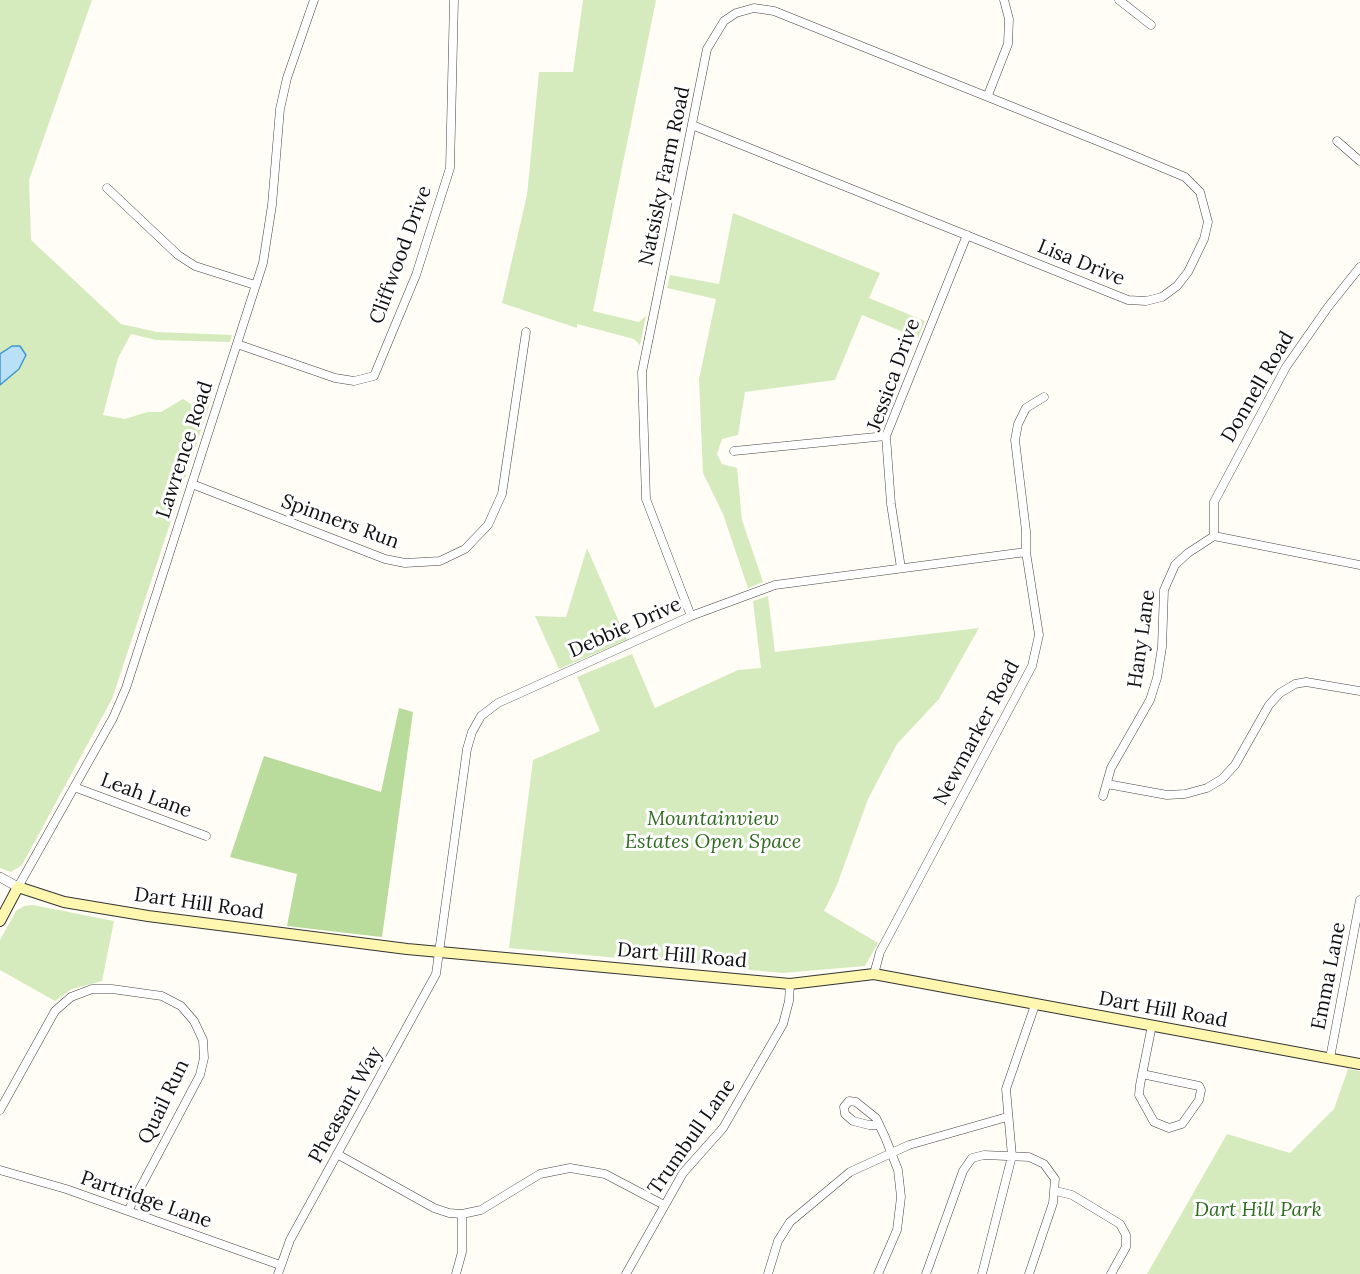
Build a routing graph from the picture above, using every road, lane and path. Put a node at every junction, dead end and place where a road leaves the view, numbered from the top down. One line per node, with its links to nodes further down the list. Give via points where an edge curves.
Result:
1 (314, 0): 13 (street, Lawrence Road, via 280,109 269,228)
2 (454, 0): 15 (street, Cliffwood Drive, via 450,168 416,275 374,376 354,381 335,378)
3 (1004, 0): 6 (street, via 1009,19 1008,44)
4 (1119, 0): 5 (street)
5 (1150, 25)
6 (988, 95): 7 (street, Natsisky Farm Road, via 774,10 754,8 736,13 714,34); 11 (street, Lisa Drive, via 1185,177 1200,192 1208,222 1188,272 1162,297 1146,301 1128,300)
7 (692, 125): 11 (street, Lisa Drive); 24 (street, Natsisky Farm Road, via 642,372 646,499)
8 (1337, 141): 9 (street)
9 (1360, 161)
10 (107, 188): 13 (street, via 178,255 195,266)
11 (967, 235): 17 (street, Jessica Drive)
12 (1360, 267): 20 (street, Donnell Road, via 1308,334 1264,407 1214,502)
13 (255, 285): 15 (street, Lawrence Road)
14 (526, 332): 19 (street, Spinners Run, via 502,494 488,525 465,549 440,561 405,563 385,559)
15 (237, 344): 19 (street, Lawrence Road)
16 (1044, 397): 21 (street, Newmarker Road, via 1026,408 1015,441)
17 (886, 436): 18 (street); 23 (street, Jessica Drive)
18 (734, 451)
19 (192, 484): 27 (street, Lawrence Road, via 126,688)
20 (1214, 536): 22 (street); 26 (street, Hany Lane, via 1188,553 1169,578 1164,590 1157,678 1142,717 1111,768)
21 (1026, 552): 23 (street, Debbie Drive); 35 (street, Newmarker Road, via 1039,635 1032,666 880,952)
22 (1360, 565)
23 (901, 568): 24 (street, Debbie Drive, via 775,585)
24 (691, 616): 34 (street, Debbie Drive, via 498,703 481,716 467,749)
25 (1360, 691): 26 (street, via 1306,682 1280,693 1235,765 1207,788 1167,795)
26 (1107, 783): 28 (street, Hany Lane)
27 (74, 787): 29 (street, Leah Lane); 31 (street, Lawrence Road)
28 (1103, 796)
29 (206, 836)
30 (0, 878): 31 (street, Dart Hill Road)
31 (18, 887): 33 (main road); 34 (main road, Dart Hill Road, via 64,902 148,916)
32 (1360, 900): 39 (street, Emma Lane)
33 (0, 921)
34 (439, 952): 36 (main road, Dart Hill Road); 45 (street, Pheasant Way, via 436,974 427,994)
35 (874, 974): 36 (main road, Dart Hill Road); 37 (main road, Dart Hill Road)
36 (790, 984): 50 (street, Trumbull Lane, via 783,1024 736,1107 723,1128 683,1173)
37 (1035, 1005): 38 (main road, Dart Hill Road); 43 (street, via 1009,1074)
38 (1152, 1025): 39 (main road, Dart Hill Road); 41 (street)
39 (1330, 1058): 40 (main road, Dart Hill Road)
40 (1360, 1064)
41 (1143, 1074): 41 (street, via 1139,1095 1154,1122 1169,1128 1182,1124 1198,1100 1199,1086)
42 (0, 1110): 51 (street, Quail Run, via 55,1011 70,997 92,989 112,989 162,996 181,1006 203,1040 200,1075)
43 (1007, 1117): 46 (street); 47 (street)
44 (879, 1125): 46 (street)
45 (337, 1154): 52 (street, via 434,1208); 53 (street, Pheasant Way)
46 (891, 1154): 57 (street, via 850,1172 802,1209 778,1241); 58 (street, via 898,1170 901,1197 897,1230)
47 (1012, 1156): 49 (street, via 1029,1157 1044,1164 1055,1179); 59 (street, via 972,1158 963,1171); 60 (street)
48 (0, 1170): 51 (street, Partridge Lane)
49 (1056, 1191): 61 (street); 62 (street, via 1072,1195 1120,1224 1126,1235 1126,1247)
50 (664, 1205): 52 (street, via 605,1174 570,1168 540,1174 481,1210); 56 (street, Trumbull Lane)
51 (128, 1211): 53 (street, Partridge Lane)
52 (462, 1214): 55 (street, via 462,1252)
53 (280, 1265): 54 (street, Pheasant Way)
54 (278, 1274)
55 (456, 1274)
56 (626, 1274)
57 (768, 1274)
58 (878, 1274)
59 (926, 1274)
60 (982, 1274)
61 (1029, 1274)
62 (1111, 1274)

